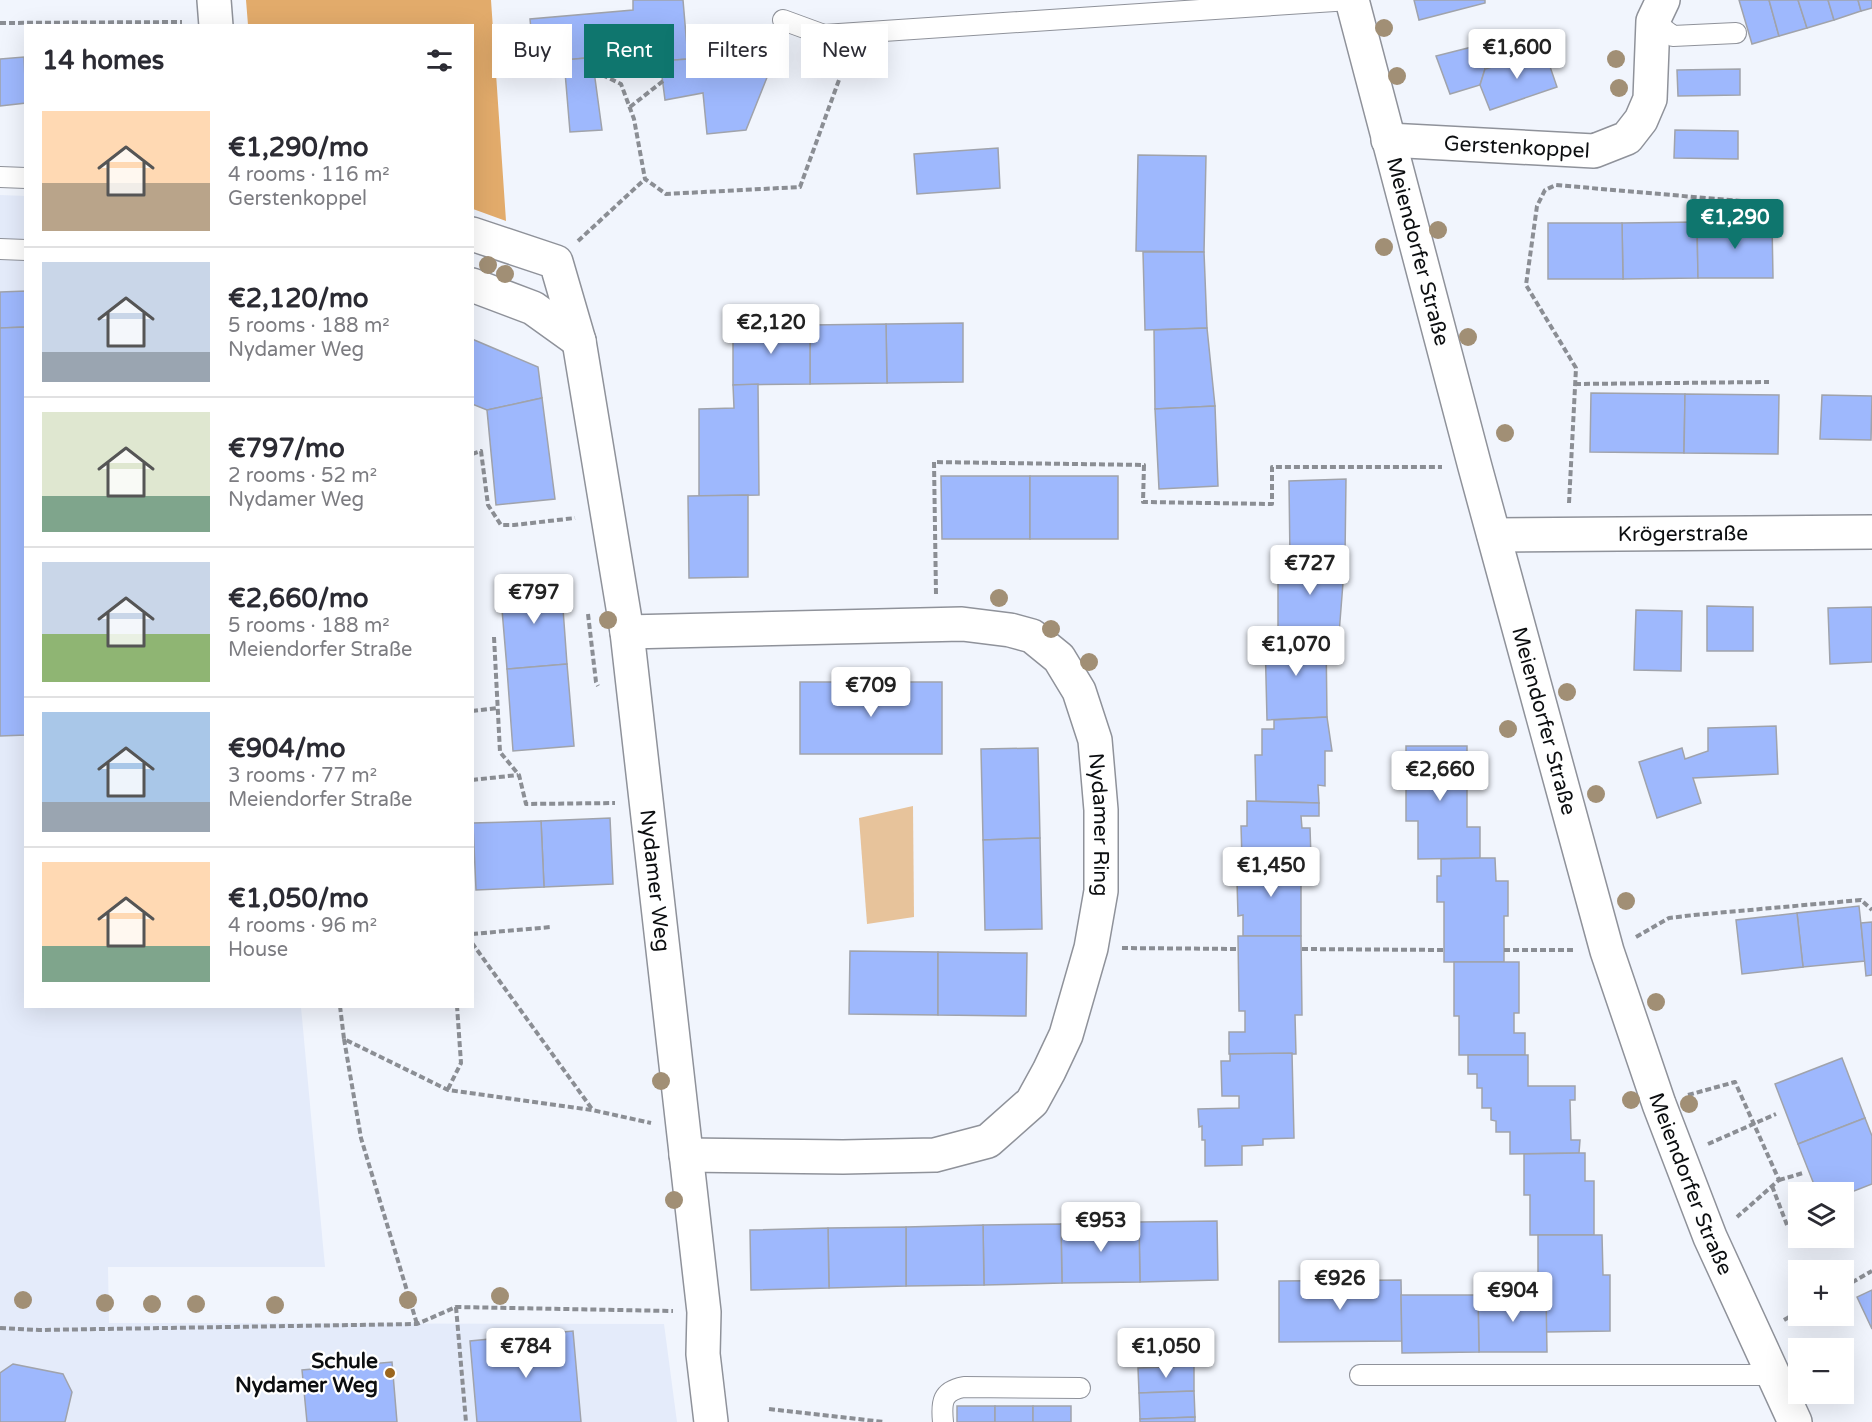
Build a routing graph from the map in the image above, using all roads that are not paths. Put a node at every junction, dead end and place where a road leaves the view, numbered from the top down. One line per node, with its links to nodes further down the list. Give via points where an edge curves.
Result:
1 (1351, 0): 3 (lane, via 824,34); 5 (street, Meiendorfer Straße)
2 (1652, 7): 4 (lane, via 1673,36); 5 (street, Gerstenkoppel, via 1650,99 1628,138 1594,151)
3 (783, 20)
4 (1736, 33)
5 (1388, 140): 14 (street, Meiendorfer Straße)
6 (0, 177): 7 (lane)
7 (24, 178)
8 (474, 235): 12 (street, Nydamer Weg, via 555,261)
9 (0, 249): 10 (lane)
10 (24, 250)
11 (474, 286): 12 (street, via 533,308)
12 (579, 341): 15 (street, Nydamer Weg)
13 (1872, 532): 14 (street, Krögerstraße)
14 (1494, 535): 18 (street, Meiendorfer Straße, via 1607,951 1710,1237)
15 (627, 632): 16 (street, Nydamer Weg); 16 (street, Nydamer Ring, via 962,624 1010,630 1032,636 1059,658 1079,691 1095,740 1101,810 1101,891 1091,948 1066,1035 1032,1102 988,1141 935,1155)
16 (686, 1155): 20 (street, Nydamer Weg, via 704,1312 703,1354)
17 (1360, 1375): 18 (lane)
18 (1773, 1375): 22 (street, Meiendorfer Straße)
19 (1080, 1388): 21 (lane, via 953,1389 943,1400)
20 (711, 1422)
21 (943, 1422)
22 (1795, 1422)

